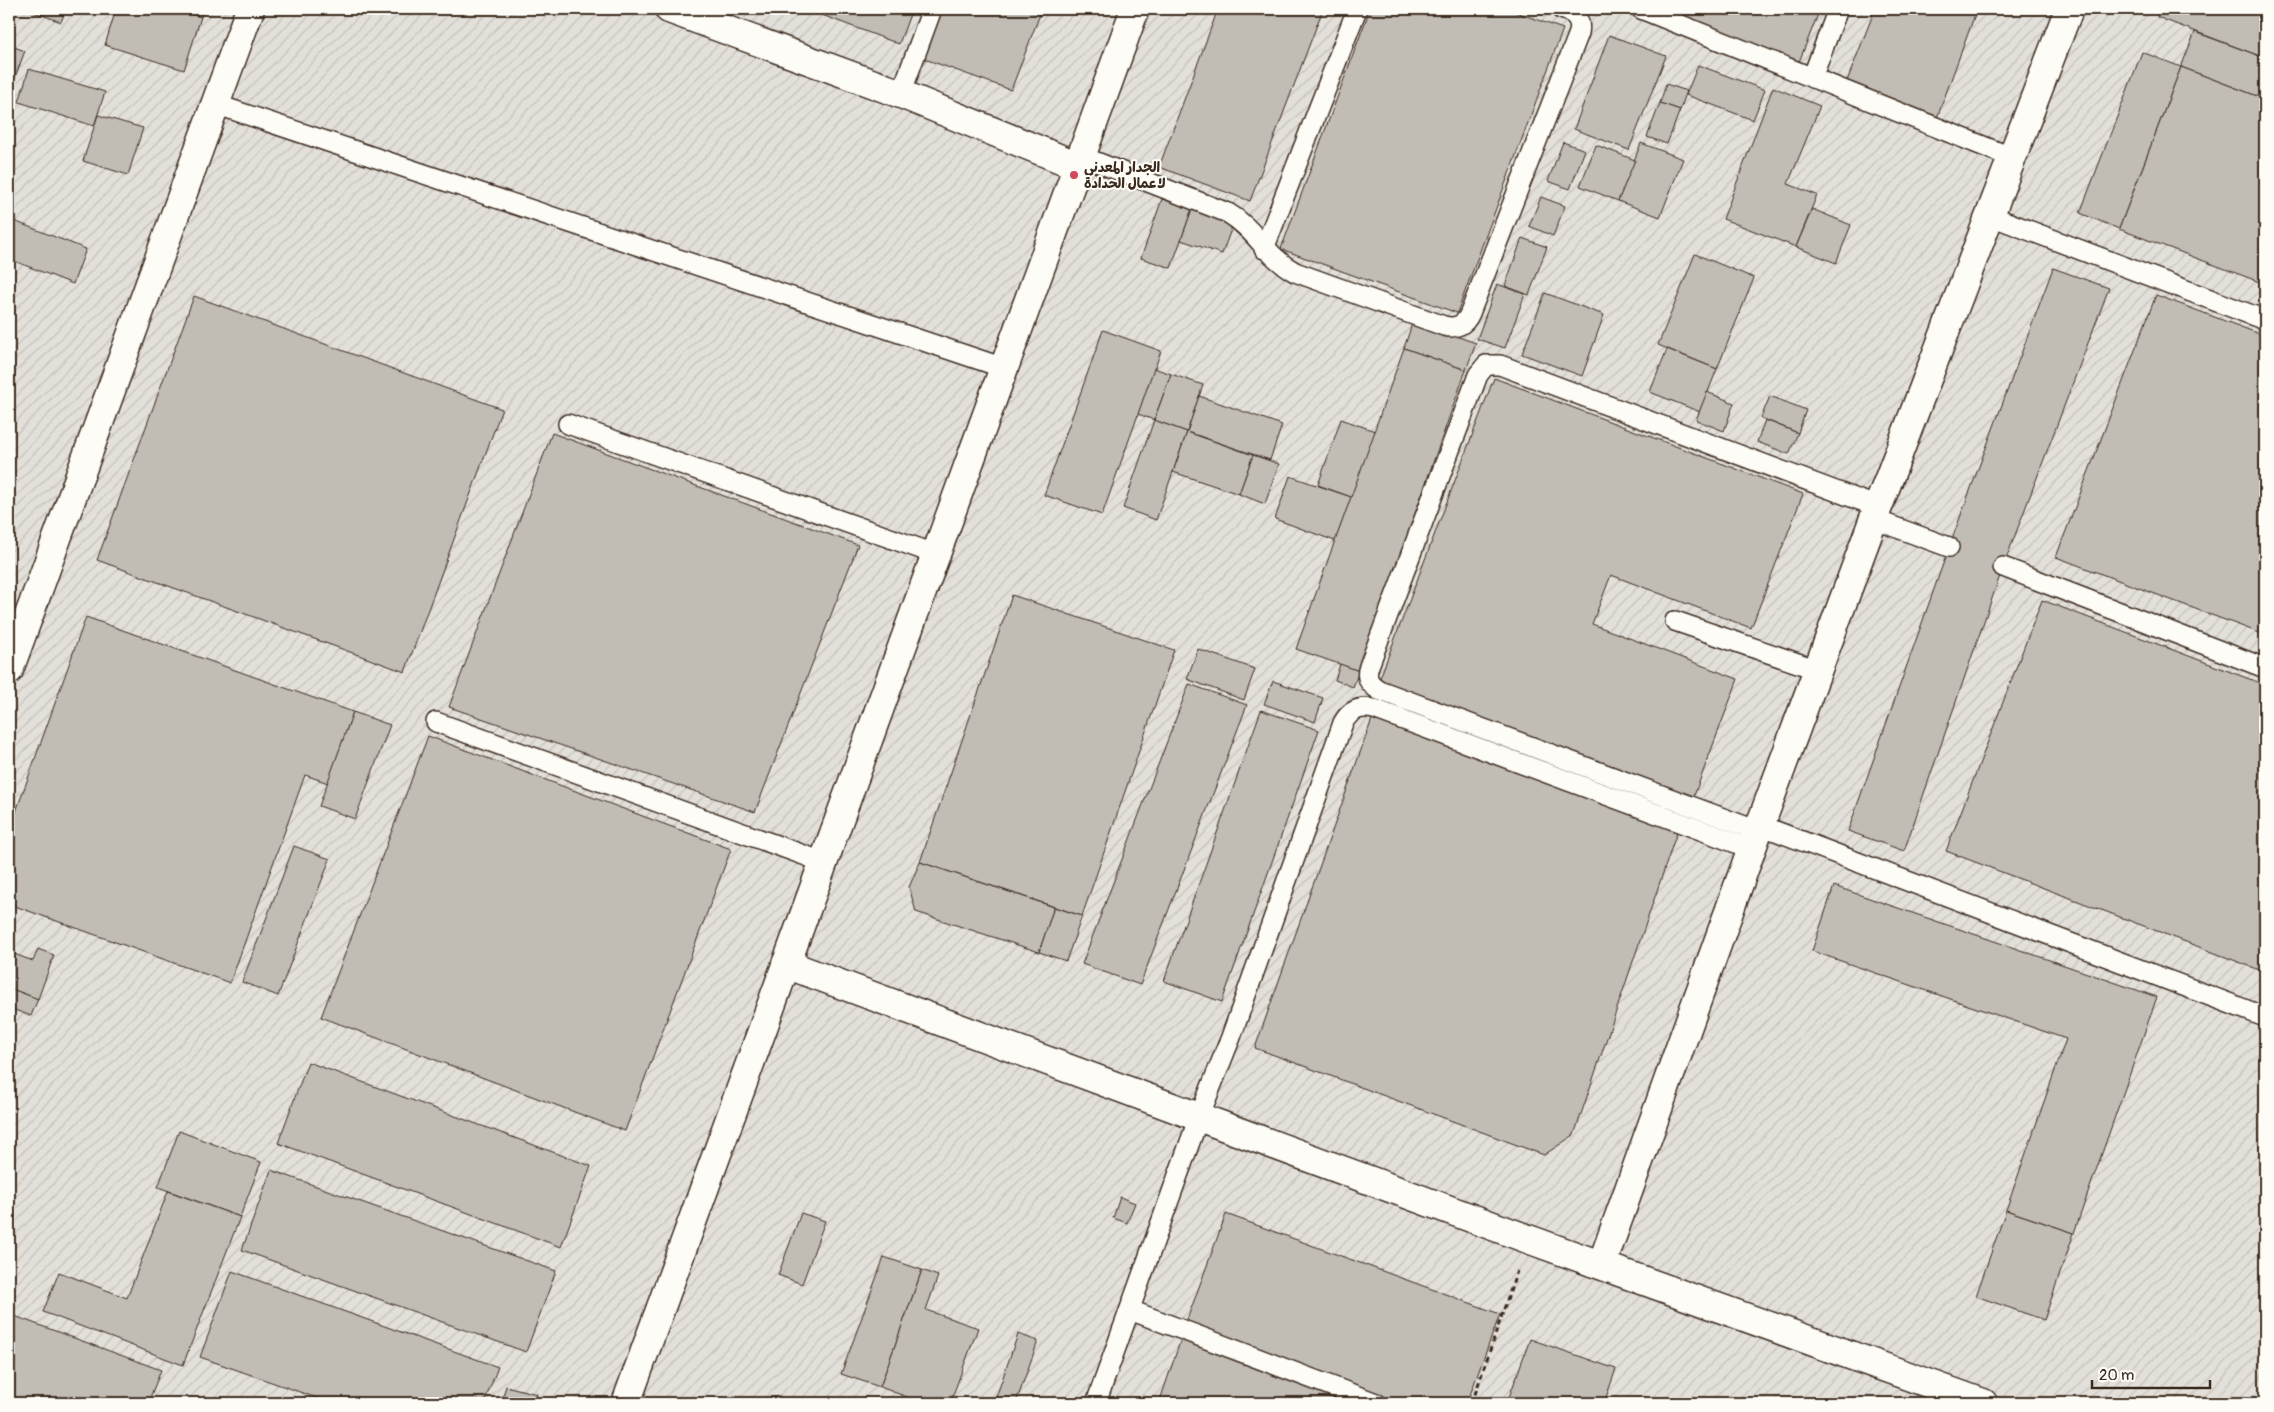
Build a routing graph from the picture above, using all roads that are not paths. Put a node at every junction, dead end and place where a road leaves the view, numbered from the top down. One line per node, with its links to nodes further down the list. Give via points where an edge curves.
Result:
1 (250, 9): 12 (street)
2 (932, 9): 11 (lane)
3 (1135, 9): 14 (street)
4 (1357, 9): 16 (lane)
5 (1562, 9): 16 (lane, via 1580,21 1579,32 1463,324 1444,326 1295,272)
6 (1640, 9): 10 (lane)
7 (1838, 9): 10 (lane)
8 (2069, 9): 13 (street)
9 (682, 11): 11 (street)
10 (1812, 78): 13 (lane)
11 (901, 94): 14 (street)
12 (215, 104): 18 (lane); 26 (street)
13 (2013, 158): 15 (street)
14 (1079, 161): 16 (lane, via 1228,213 1246,227); 18 (street)
15 (1991, 216): 17 (lane); 20 (street)
16 (1264, 249)
17 (2265, 320)
18 (1004, 368): 22 (street)
19 (568, 424): 22 (lane)
20 (1876, 513): 21 (lane); 27 (street); 29 (lane, via 1500,365 1486,365 1478,376 1369,666 1368,680 1379,690)
21 (1949, 547)
22 (935, 554): 30 (street)
23 (2003, 567): 25 (lane)
24 (1675, 621): 27 (lane)
25 (2265, 668)
26 (9, 670)
27 (1818, 670): 29 (street)
28 (436, 722): 30 (lane)
29 (1757, 835): 32 (lane); 33 (lane, via 1374,709 1356,709 1343,723 1231,1037); 34 (street)
30 (823, 862): 31 (street)
31 (786, 964): 33 (street); 36 (street)
32 (2265, 1016)
33 (1199, 1117): 34 (street); 35 (lane)
34 (1602, 1264): 39 (street)
35 (1130, 1310): 37 (lane); 38 (lane)
36 (626, 1403)
37 (1096, 1403)
38 (1376, 1403)
39 (1982, 1403)

